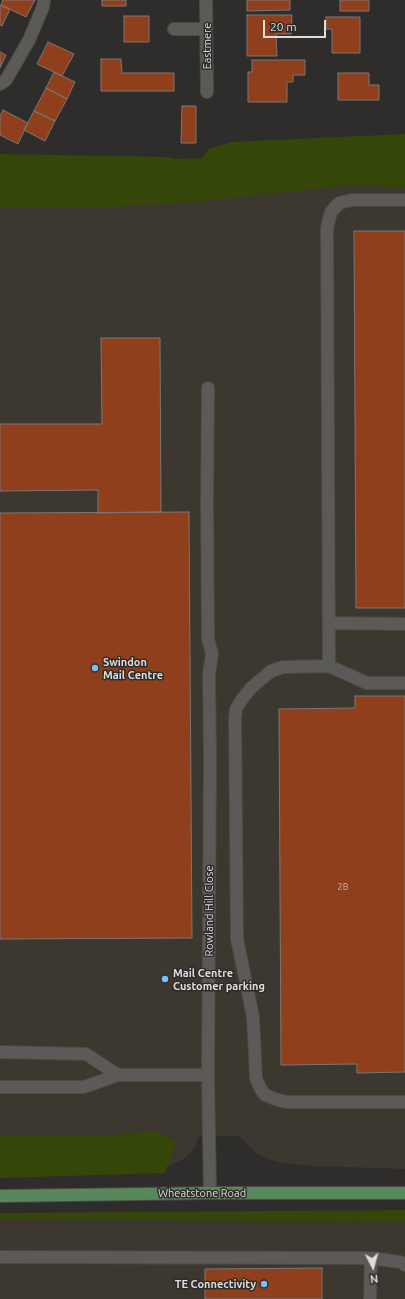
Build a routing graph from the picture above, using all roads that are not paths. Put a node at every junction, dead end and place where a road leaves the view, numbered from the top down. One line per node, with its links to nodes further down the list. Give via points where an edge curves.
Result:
1 (44, 0): 5 (street, via 29,40 6,80)
2 (206, 0): 4 (street, Eastmere)
3 (174, 29): 4 (street)
4 (206, 30): 6 (street, Eastmere)
5 (0, 84)
6 (207, 92)
7 (405, 200): 9 (street, via 352,200 339,203 331,212 327,228)
8 (208, 388): 15 (street, Rowland Hill Close, via 208,639 212,654 209,674)
9 (330, 623): 10 (street); 11 (street)
10 (405, 624)
11 (330, 666): 12 (street, via 367,683); 17 (street, via 283,667 271,671 252,687 236,709 237,939 253,1017 256,1078 265,1095 286,1102)
12 (405, 683)
13 (0, 1052): 14 (street, via 86,1054)
14 (118, 1075): 15 (street); 16 (street, via 84,1087)
15 (208, 1075): 18 (street, Rowland Hill Close)
16 (0, 1088)
17 (405, 1102)
18 (210, 1193): 19 (main road, Wheatstone Road); 20 (main road, Wheatstone Road)
19 (404, 1193)
20 (0, 1196)
21 (0, 1257): 22 (street)
22 (371, 1258): 23 (street); 24 (street)
23 (405, 1265)
24 (370, 1299)

